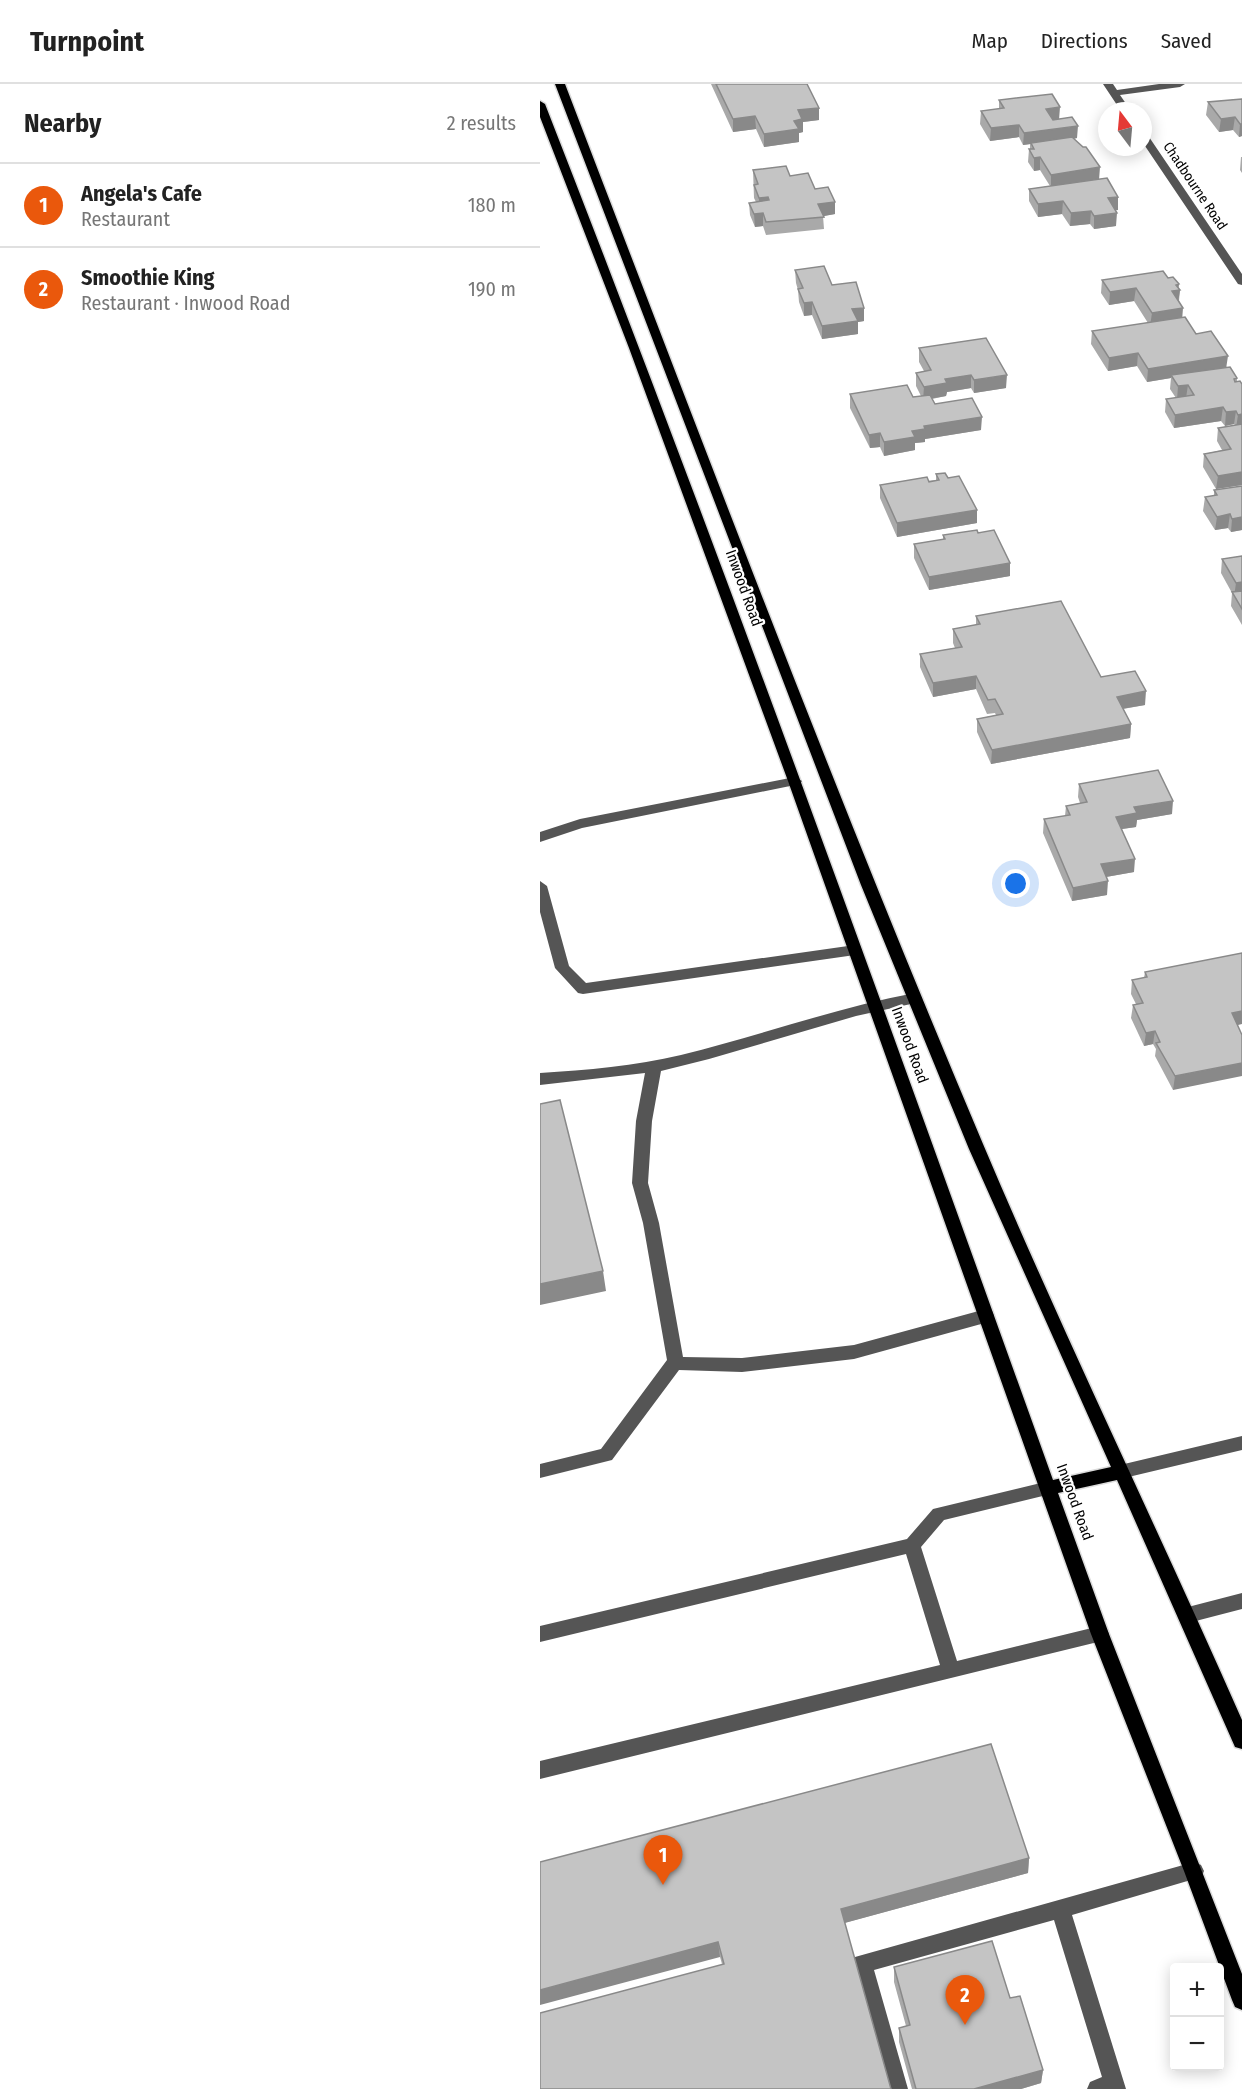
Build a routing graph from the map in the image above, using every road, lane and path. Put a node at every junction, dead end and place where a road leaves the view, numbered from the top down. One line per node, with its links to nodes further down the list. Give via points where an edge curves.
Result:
1 (1108, 84): 4 (street)
2 (1180, 84): 4 (street)
3 (561, 89): 5 (main road); 14 (main road, Inwood Road, via 844,824)
4 (1114, 93): 6 (street)
5 (540, 97)
6 (1120, 102)
7 (540, 104): 10 (main road, Inwood Road, via 635,348)
8 (1152, 149): 9 (street, Chadbourne Road)
9 (1242, 282)
10 (795, 782): 11 (street, via 580,824); 13 (main road, Inwood Road)
11 (540, 837)
12 (540, 886): 13 (street, via 562,968 583,989)
13 (855, 950): 15 (main road, Inwood Road)
14 (915, 998): 15 (street); 22 (main road, Inwood Road)
15 (875, 1004): 16 (street); 18 (main road, Inwood Road)
16 (654, 1066): 17 (street, via 623,1073); 19 (street, via 644,1121 640,1183 651,1223)
17 (540, 1079)
18 (986, 1316): 19 (street, via 854,1352 742,1365); 23 (main road, Inwood Road)
19 (674, 1364): 21 (street, via 606,1455)
20 (1242, 1443): 22 (street)
21 (540, 1471)
22 (1120, 1472): 23 (main road); 26 (main road, Inwood Road)
23 (1049, 1488): 24 (street, via 939,1514); 28 (main road, Inwood Road)
24 (912, 1545): 27 (street); 29 (street)
25 (1242, 1601): 26 (street)
26 (1188, 1615): 30 (main road, Inwood Road)
27 (540, 1634)
28 (1100, 1634): 29 (street); 32 (main road, Inwood Road)
29 (951, 1670): 31 (street)
30 (1242, 1741)
31 (540, 1770)
32 (1194, 1871): 33 (street); 34 (main road, Inwood Road)
33 (1060, 1909): 35 (street); 36 (street, via 862,1964)
34 (1242, 2000)
35 (1109, 2087)
36 (898, 2089)

